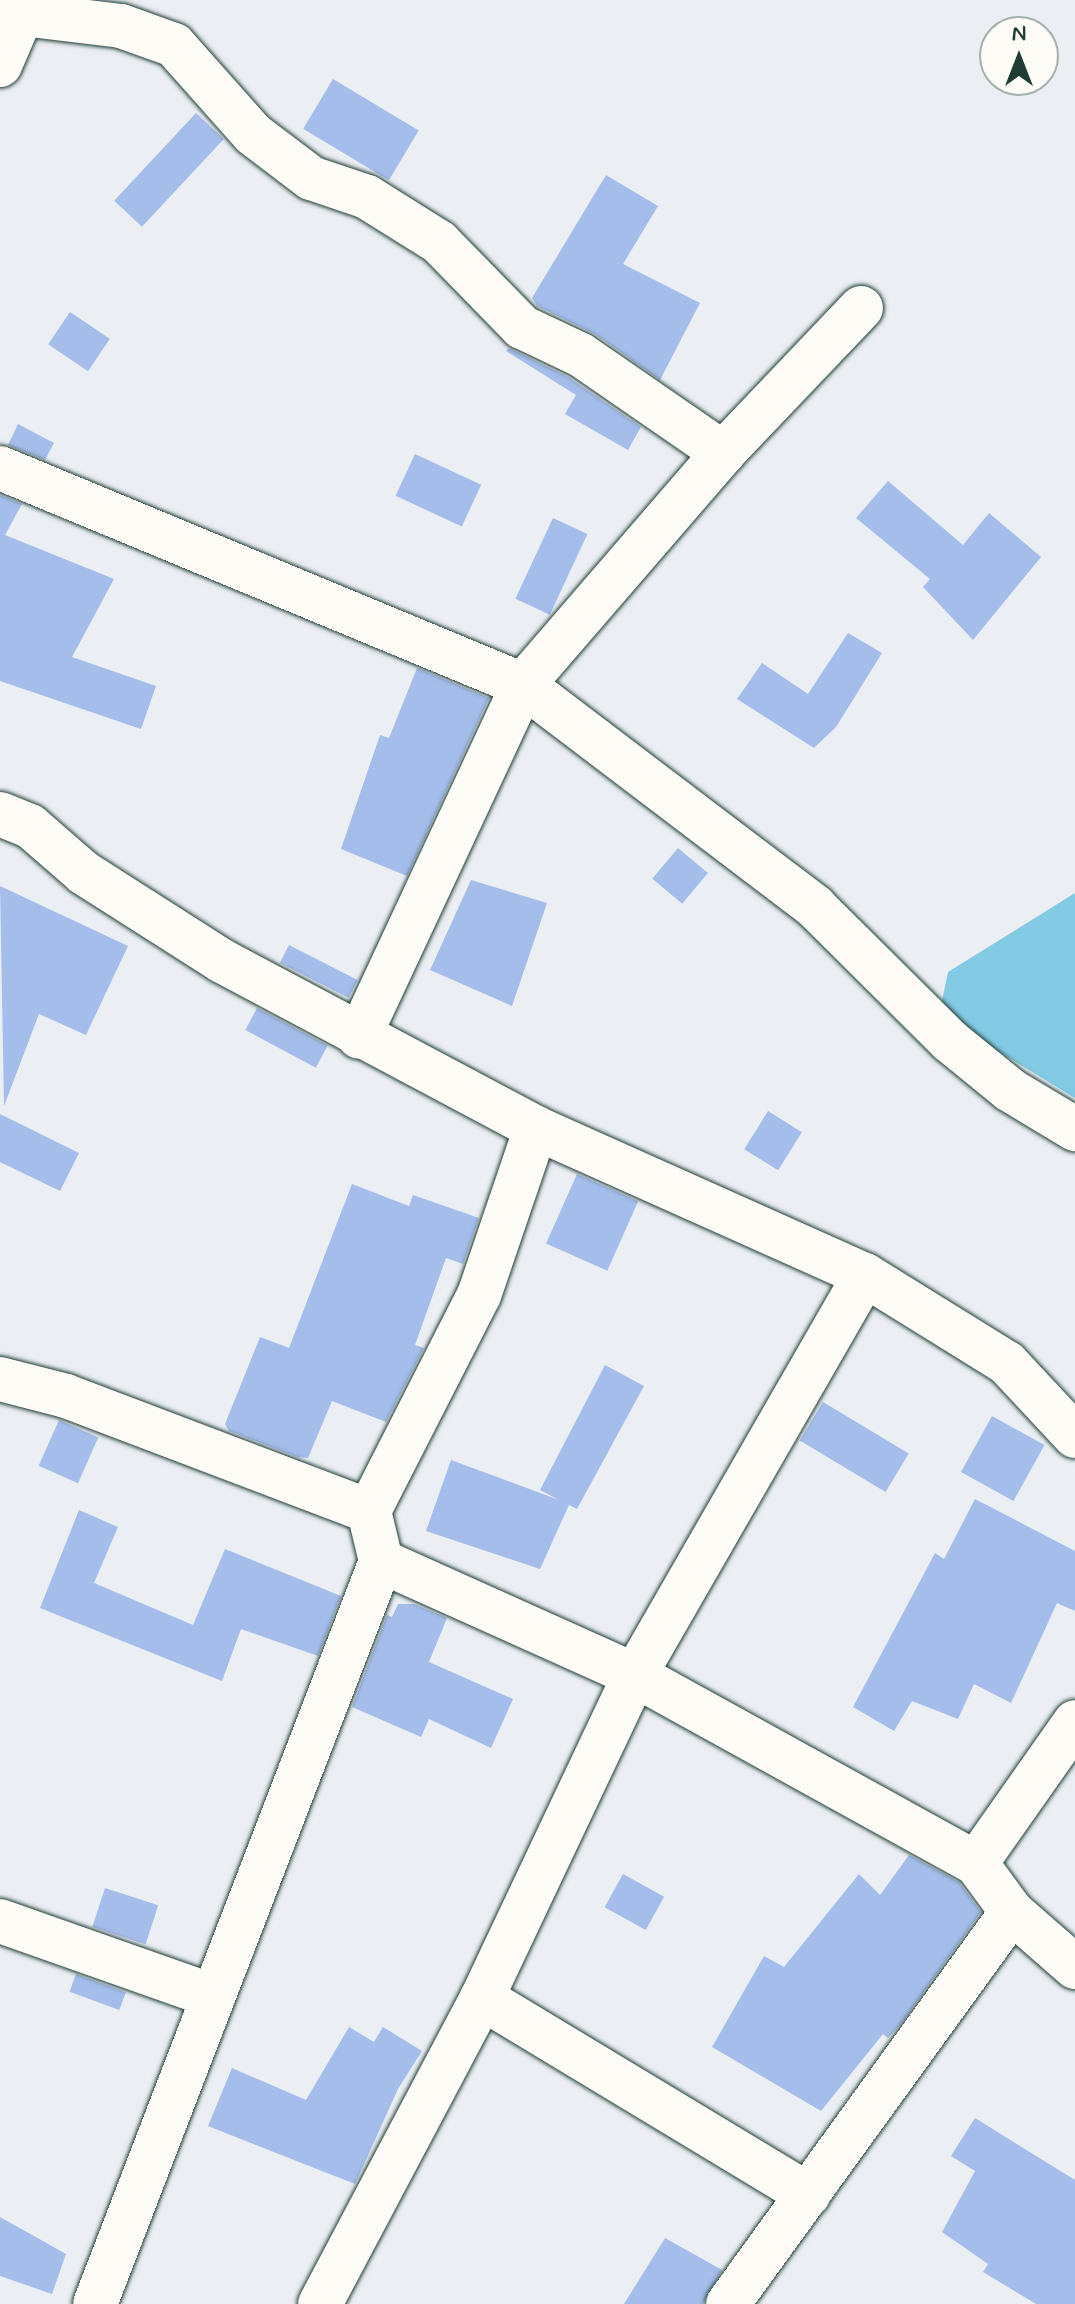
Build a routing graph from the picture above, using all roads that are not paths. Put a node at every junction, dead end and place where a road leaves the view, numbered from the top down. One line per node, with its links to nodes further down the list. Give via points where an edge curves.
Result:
1 (11, 9): 2 (street); 4 (street, via 121,26 174,45 253,134 311,178 367,197 439,242 522,327 581,355)
2 (0, 65)
3 (861, 308): 4 (street)
4 (723, 453): 6 (street)
5 (0, 468): 6 (street)
6 (523, 685): 8 (street); 10 (street, via 815,907 950,1041 1010,1090)
7 (0, 814): 8 (street, via 30,826 84,873 222,961)
8 (359, 1037): 9 (street)
9 (536, 1128): 11 (street); 14 (street, via 479,1295)
10 (1075, 1129)
11 (865, 1275): 13 (street, via 1007,1363); 16 (street)
12 (0, 1379): 14 (street, via 66,1396)
13 (1075, 1436)
14 (369, 1511): 15 (street)
15 (381, 1561): 16 (street); 22 (street)
16 (635, 1675): 18 (street); 23 (street)
17 (1075, 1722): 18 (street)
18 (976, 1863): 19 (street)
19 (1012, 1912): 21 (street); 24 (street)
20 (0, 1921): 22 (street)
21 (1075, 1967)
22 (213, 1996): 25 (street)
23 (482, 1998): 24 (street); 26 (street)
24 (808, 2195): 27 (street)
25 (95, 2304)
26 (320, 2304)
27 (728, 2304)

